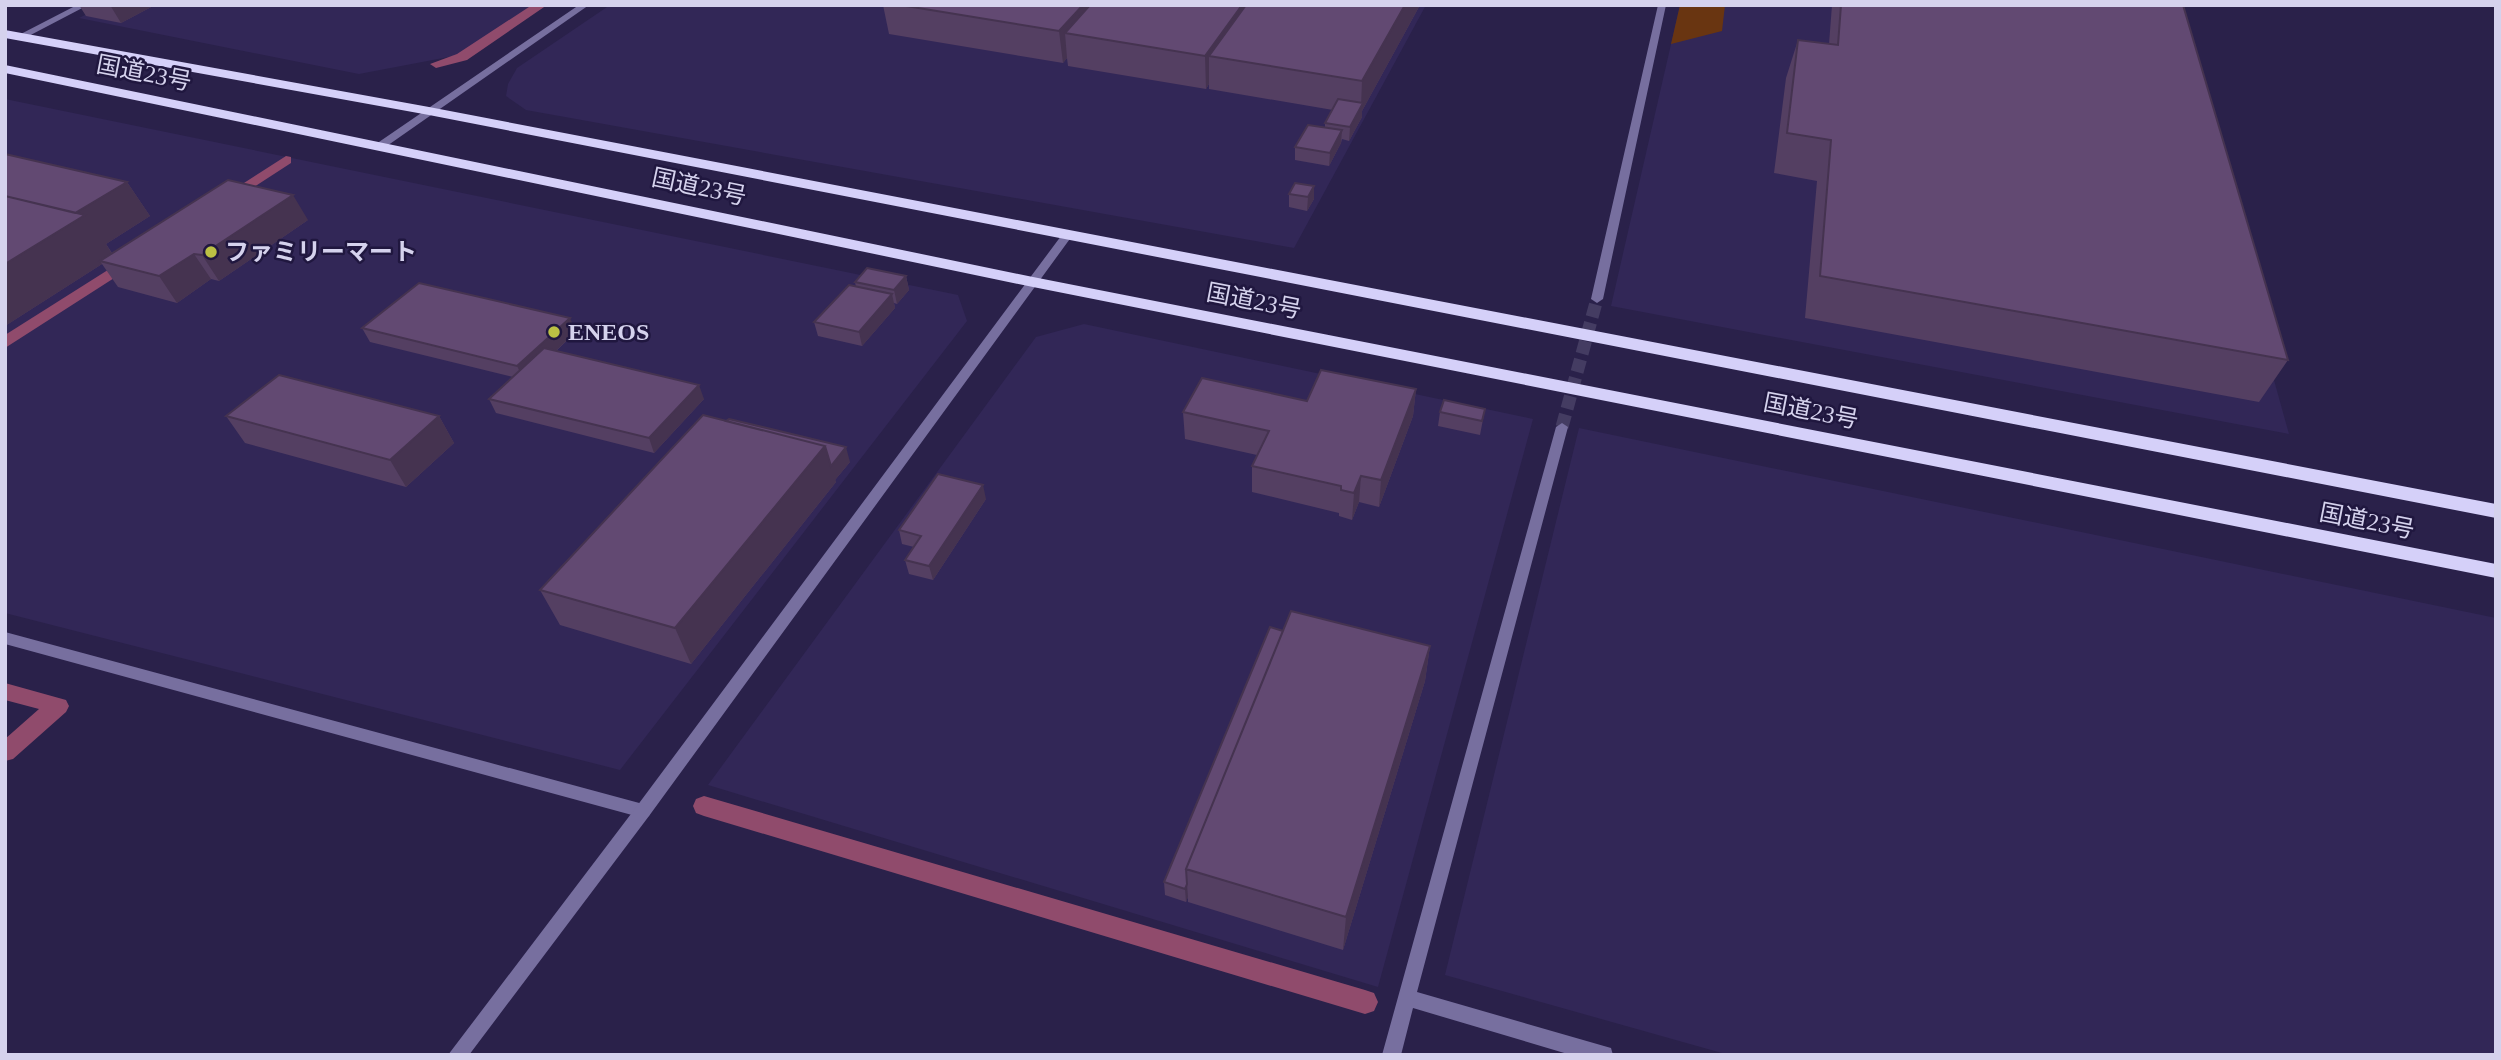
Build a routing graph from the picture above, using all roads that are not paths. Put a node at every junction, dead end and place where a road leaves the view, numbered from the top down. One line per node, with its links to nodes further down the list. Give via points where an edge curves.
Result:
1 (84, 5): 4 (street)
2 (585, 5): 6 (street)
3 (1662, 5): 10 (street)
4 (13, 36): 6 (highway, 国道23号)
5 (5, 69): 7 (highway, 国道23号)
6 (429, 111): 7 (street); 8 (highway, 国道23号)
7 (380, 146): 9 (highway, 国道23号)
8 (1068, 234): 9 (street); 12 (highway, 国道23号)
9 (1033, 282): 13 (highway, 国道23号); 15 (street)
10 (1597, 299)
11 (1562, 427): 16 (street)
12 (2496, 511)
13 (2496, 571)
14 (5, 638): 15 (street)
15 (643, 811): 17 (street)
16 (1405, 997): 18 (street); 19 (street)
17 (457, 1055)
18 (1391, 1055)
19 (1604, 1055)

